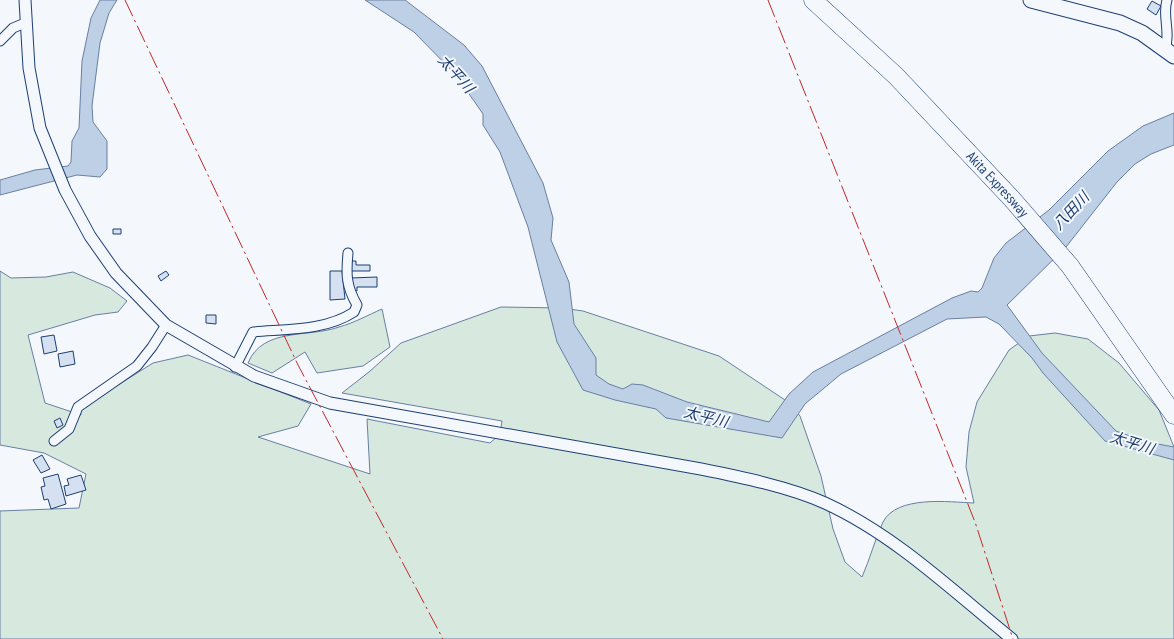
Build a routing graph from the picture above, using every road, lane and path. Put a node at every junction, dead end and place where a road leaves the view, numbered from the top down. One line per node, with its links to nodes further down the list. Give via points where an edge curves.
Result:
1 (25, 0): 5 (street)
2 (813, 0): 11 (highway, Akita Expressway, via 896,76 1012,199 1070,266)
3 (1031, 0): 7 (main road, via 1120,23 1142,33)
4 (1167, 0): 7 (street)
5 (25, 23): 6 (street, via 13,28); 9 (street, via 40,128 65,190 90,236 116,273)
6 (0, 41)
7 (1169, 52)
8 (348, 253): 10 (street, via 347,281 348,290 357,305 354,312 342,320 315,326 253,332)
9 (166, 324): 10 (street); 12 (street, via 137,366 78,407 69,430)
10 (236, 367): 13 (street, via 330,403 751,479 825,503 898,547)
11 (1174, 415)
12 (54, 442)
13 (1012, 639)

